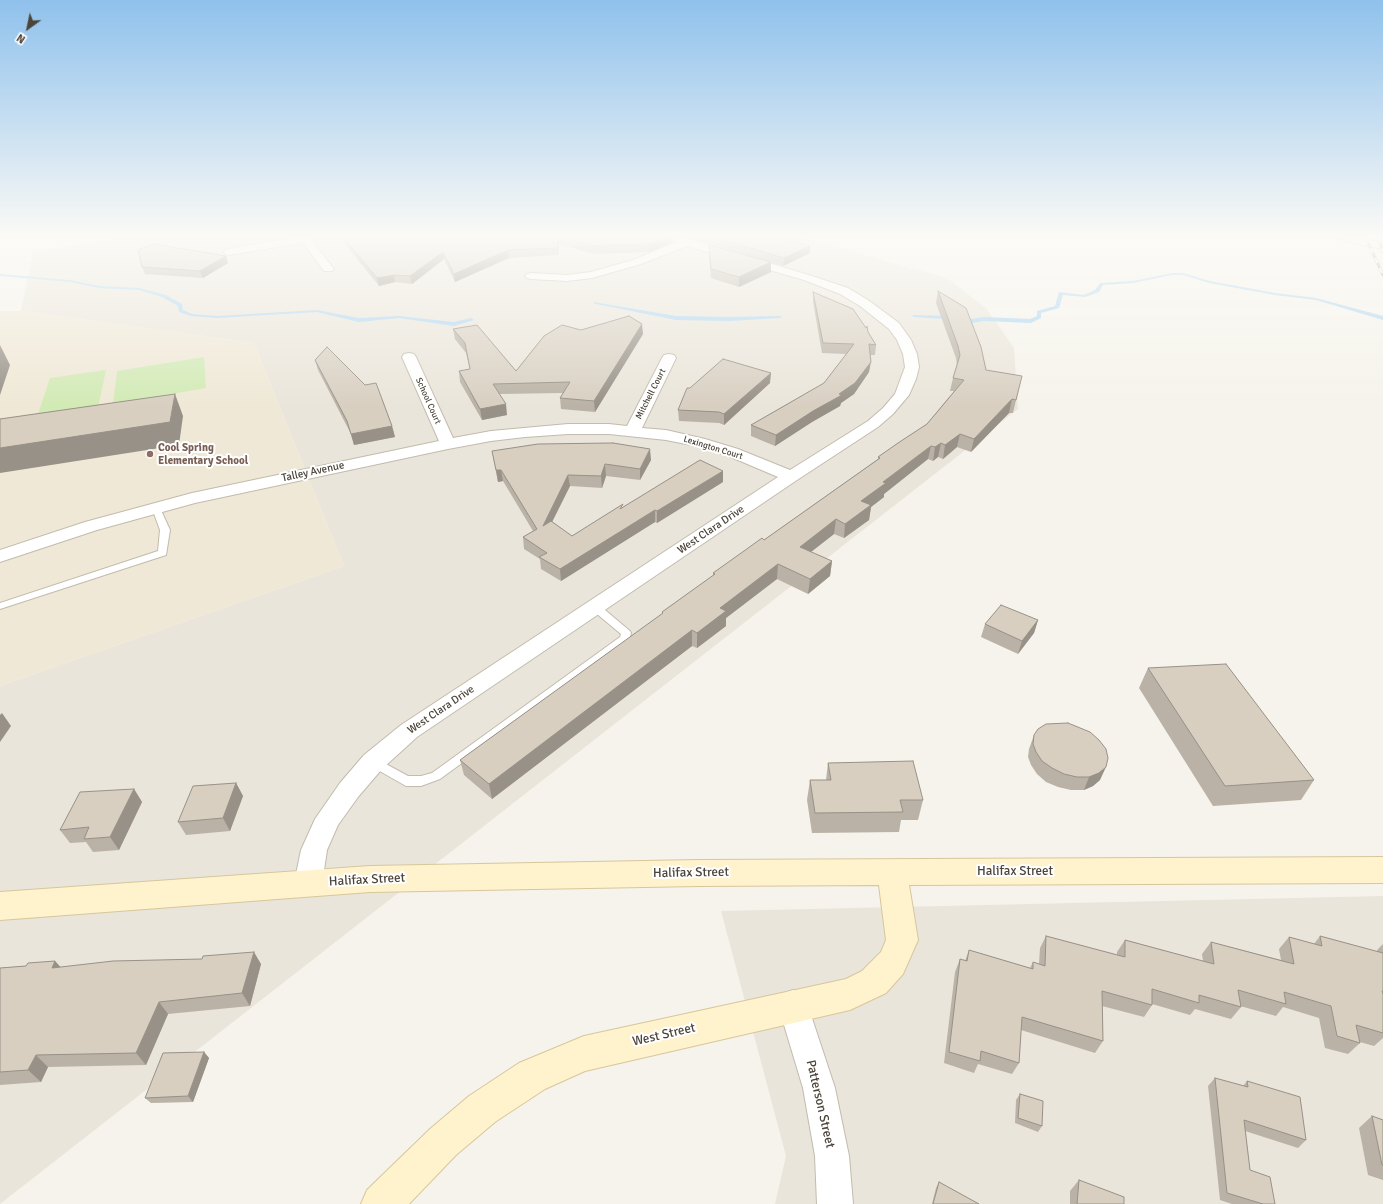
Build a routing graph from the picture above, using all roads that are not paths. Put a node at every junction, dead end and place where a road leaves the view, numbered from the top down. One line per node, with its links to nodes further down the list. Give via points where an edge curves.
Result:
1 (849, 294): 6 (street, West Clara Drive, via 882,315 904,340 912,367 909,379 902,395 873,424)
2 (409, 357): 5 (street, School Court)
3 (669, 358): 4 (street, Mitchell Court)
4 (633, 430): 5 (street, Talley Avenue, via 568,429 525,432); 6 (street, Lexington Court, via 699,442 732,452)
5 (448, 444): 7 (street, Talley Avenue, via 320,470)
6 (791, 476): 10 (street, West Clara Drive)
7 (156, 508): 8 (street, Talley Avenue); 9 (lane, via 165,530 163,553)
8 (0, 556)
9 (0, 606)
10 (595, 607): 11 (street, West Clara Drive, via 409,731); 11 (lane, via 626,633 625,639 436,776 421,781 406,781)
11 (373, 762): 14 (street, West Clara Drive, via 328,819 314,850)
12 (1383, 870): 13 (main road, Halifax Street)
13 (892, 872): 14 (main road, Halifax Street, via 370,879); 16 (main road, West Street, via 902,940 892,963 874,982 850,994)
14 (308, 884): 15 (main road, Halifax Street)
15 (0, 906)
16 (793, 1005): 17 (main road, West Street, via 584,1054 532,1076 476,1113); 18 (street, Patterson Street, via 820,1088 832,1156)
17 (381, 1204)
18 (835, 1204)

